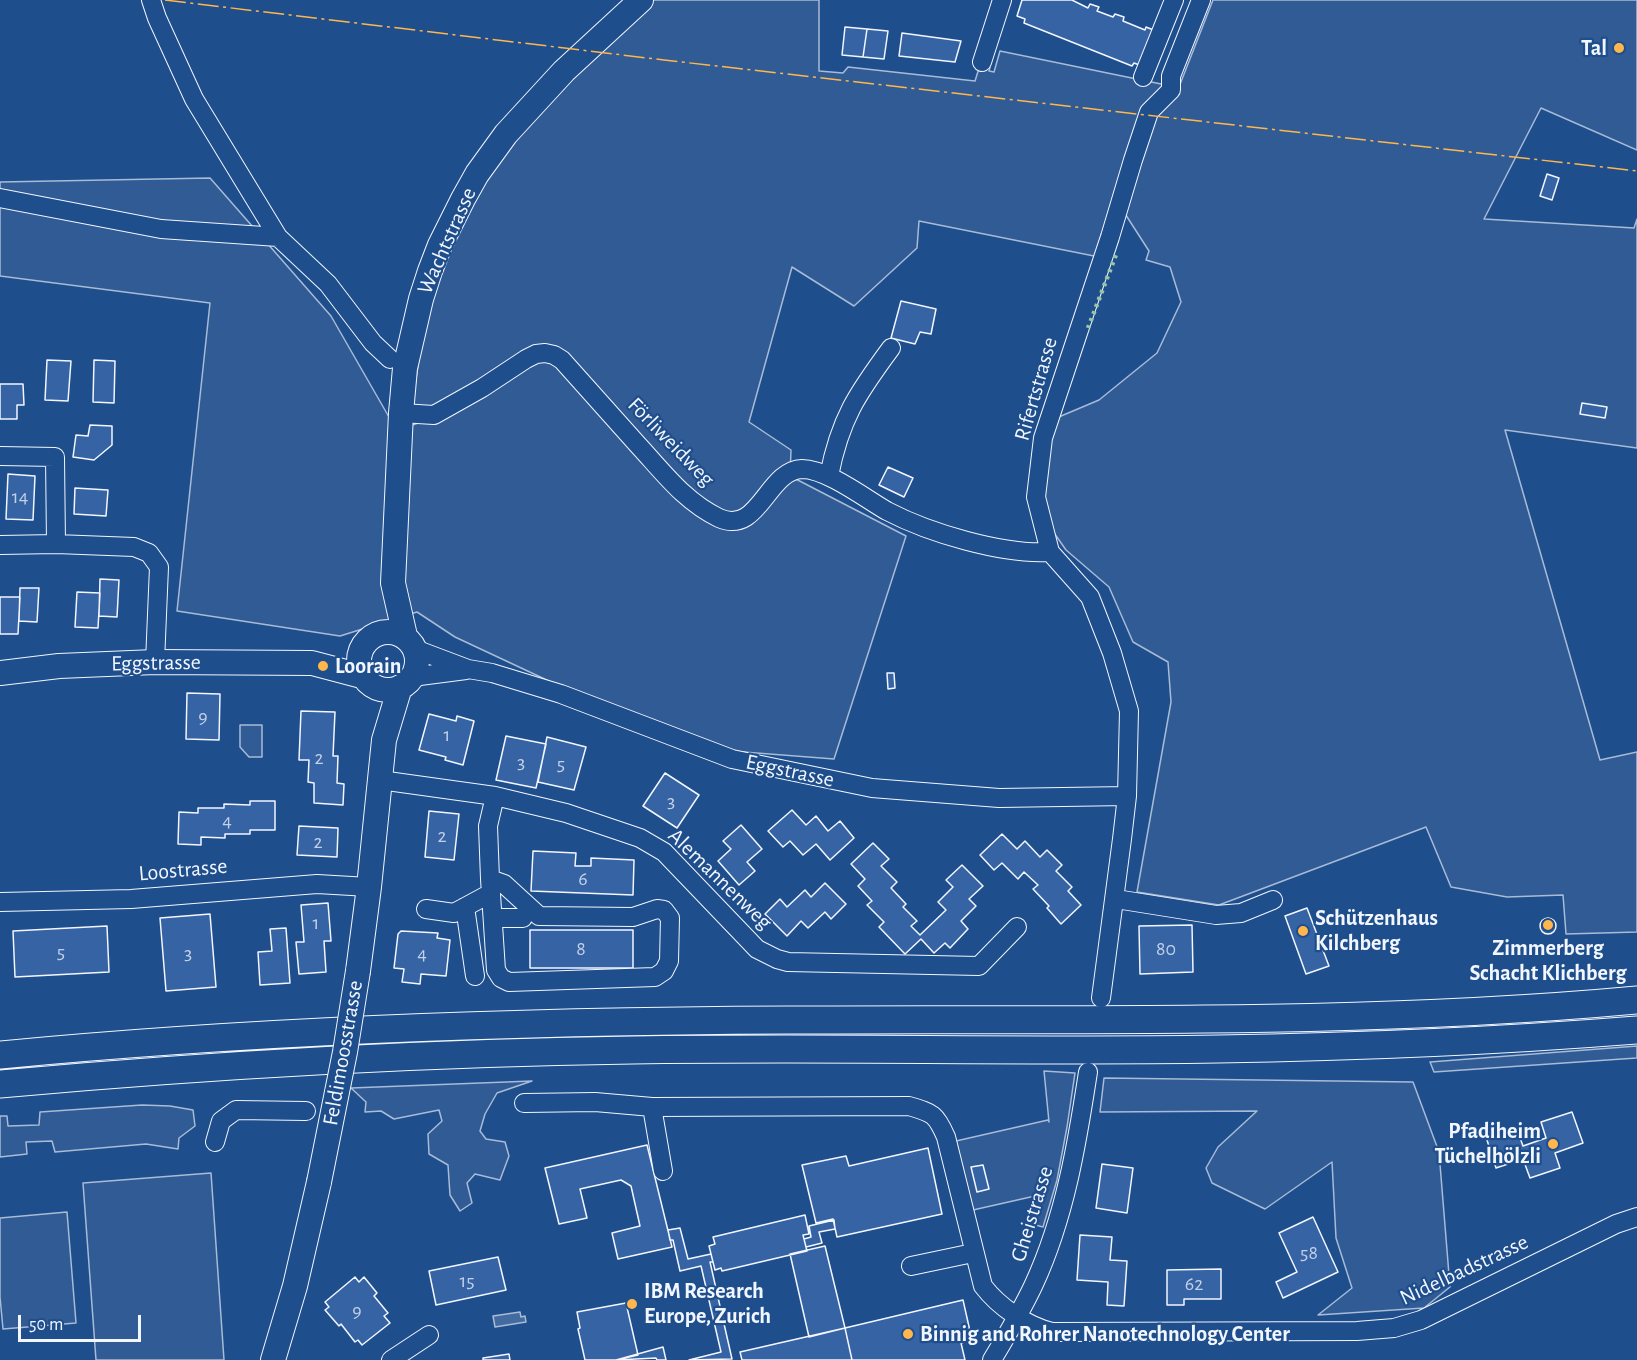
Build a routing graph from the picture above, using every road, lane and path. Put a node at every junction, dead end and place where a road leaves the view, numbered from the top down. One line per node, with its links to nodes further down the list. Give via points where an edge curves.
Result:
1 (152, 0): 9 (street, via 194,99)
2 (641, 0): 12 (main road, Wachtstrasse, via 519,118 477,174 441,245 421,299 405,368)
3 (1002, 0): 6 (street)
4 (1174, 0): 7 (street)
5 (1196, 2): 17 (street, Rifertstrasse, via 1171,76 1172,90 1153,106 1146,120 1043,438 1036,497)
6 (982, 62)
7 (1143, 78)
8 (0, 198): 9 (street, via 161,229)
9 (278, 237): 11 (street, via 328,284)
10 (891, 348): 14 (street, via 843,421)
11 (390, 359)
12 (402, 413): 14 (street, Förliweidweg, via 434,415 526,359 545,353 562,360 684,496 719,518 741,520 790,471 804,469); 18 (main road, Wachtstrasse)
13 (0, 456): 15 (street, via 55,457)
14 (829, 476): 17 (street, Förliweidweg, via 889,512 928,529 982,544)
15 (56, 544): 16 (street); 21 (street, via 134,547 149,553 159,567)
16 (0, 545)
17 (1050, 552): 30 (street, Rifertstrasse, via 1090,597 1112,653 1129,711)
18 (393, 583): 19 (main road, Wachtstrasse); 20 (main road, Wachtstrasse)
19 (370, 641): 20 (main road, via 392,632); 22 (main road, Eggstrasse); 25 (main road, via 359,663)
20 (410, 643): 23 (street, Eggstrasse); 26 (main road, via 418,661)
21 (155, 662): 22 (main road, Eggstrasse); 24 (main road, Eggstrasse)
22 (312, 663): 25 (main road, Eggstrasse)
23 (468, 669): 26 (street, Eggstrasse); 30 (street, Eggstrasse, via 561,694 732,759 872,788 999,798)
24 (0, 673)
25 (370, 682): 26 (main road, via 387,690); 27 (main road, Feldimoosstrasse)
26 (406, 682): 27 (main road, Feldimoosstrasse)
27 (384, 740): 28 (main road, Feldimoosstrasse)
28 (380, 780): 29 (street, Alemannenweg); 32 (main road, Feldimoosstrasse)
29 (495, 796): 31 (street, via 488,826); 40 (street, Alemannenweg, via 566,813 640,838 664,852 757,950 788,962 979,966)
30 (1127, 796): 33 (street)
31 (490, 886): 36 (street); 38 (street); 38 (street, via 504,884 539,916 633,917 664,910 670,918 669,962 655,977 509,982 496,970)
32 (369, 887): 35 (street, Loostrasse, via 317,884 131,899); 58 (main road, Feldimoosstrasse, bridge, via 345,1052 319,1182)
33 (1116, 899): 34 (street, via 1216,915 1241,913); 42 (street)
34 (1273, 900)
35 (0, 902)
36 (465, 907): 37 (street, via 454,913); 41 (street)
37 (426, 909)
38 (493, 918): 39 (street)
39 (523, 918)
40 (1017, 927)
41 (475, 976)
42 (1101, 998)
43 (1637, 1000): 45 (highway, via 1450,1013 1279,1019 491,1025 218,1038)
44 (1637, 1030): 47 (highway, via 1459,1042 1218,1049 731,1049 477,1054 232,1065)
45 (0, 1055)
46 (1088, 1072): 56 (street, Gheistrasse, via 1073,1162 1059,1214 1042,1265)
47 (0, 1084)
48 (524, 1103): 49 (street, Nidelbadstrasse, via 595,1102)
49 (652, 1107): 52 (street); 54 (street, Nidelbadstrasse, via 909,1106 926,1111 938,1119 946,1137)
50 (306, 1111): 51 (street, via 236,1110 221,1120)
51 (215, 1142)
52 (663, 1171)
53 (1637, 1217): 56 (street, Nidelbadstrasse, via 1421,1320 1394,1328 1052,1332)
54 (973, 1253): 55 (street); 56 (street, Nidelbadstrasse, via 982,1286)
55 (911, 1266)
56 (1017, 1316): 60 (street, Gheistrasse)
57 (429, 1335): 59 (street)
58 (273, 1360)
59 (391, 1360)
60 (992, 1360)

